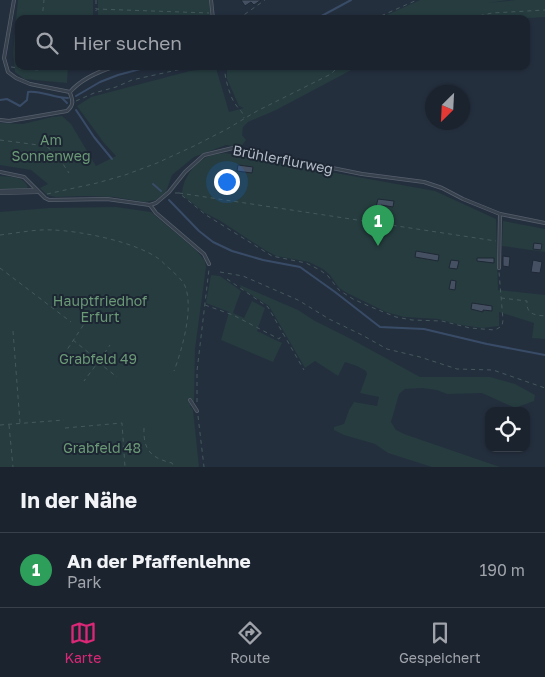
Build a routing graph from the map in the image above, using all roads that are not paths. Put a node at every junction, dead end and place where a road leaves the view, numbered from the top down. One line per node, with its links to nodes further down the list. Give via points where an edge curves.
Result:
1 (14, 0): 5 (lane, via 4,58 8,72 30,84)
2 (210, 0): 3 (lane)
3 (212, 15)
4 (100, 70): 5 (lane)
5 (70, 92): 6 (lane, via 73,102 67,111)
6 (0, 120)
7 (0, 172): 9 (lane, via 24,176)
8 (0, 192): 9 (street)
9 (39, 193): 10 (lane, via 49,200 107,199)
10 (150, 205): 11 (lane, Brühlerflurweg, via 169,192 204,155 232,148 362,174 424,182); 13 (lane, via 204,254)
11 (500, 214): 12 (lane, Brühlerflurweg); 14 (lane)
12 (545, 223)
13 (209, 264)
14 (499, 268)
15 (190, 400): 16 (lane)
16 (197, 411)

